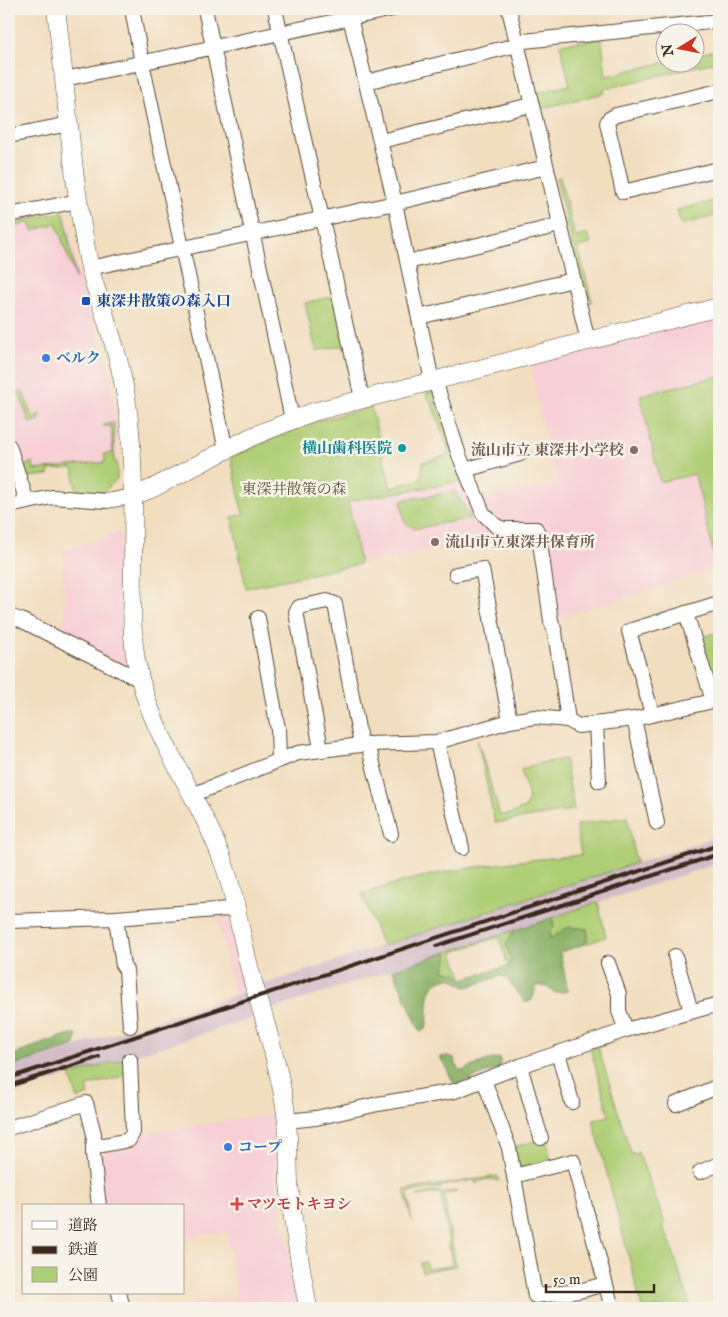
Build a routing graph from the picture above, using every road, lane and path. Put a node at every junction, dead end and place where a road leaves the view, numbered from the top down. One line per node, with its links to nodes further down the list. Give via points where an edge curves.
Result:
1 (56, 9): 13 (street)
2 (132, 9): 12 (street)
3 (205, 9): 11 (street)
4 (275, 9): 9 (street)
5 (393, 9): 7 (street)
6 (508, 9): 10 (street)
7 (349, 14): 9 (street); 14 (street)
8 (719, 21): 10 (street, via 524,41)
9 (281, 34): 11 (street); 25 (street)
10 (517, 45): 14 (street); 16 (street)
11 (214, 47): 12 (street); 27 (street)
12 (142, 62): 13 (street); 28 (street)
13 (65, 79): 17 (street)
14 (366, 82): 19 (street)
15 (719, 91): 21 (street, via 616,116 609,120 607,128 623,192)
16 (531, 105): 19 (street); 20 (street)
17 (69, 124): 18 (street); 22 (street)
18 (9, 136)
19 (380, 142): 23 (street)
20 (546, 167): 23 (street); 26 (street)
21 (719, 169)
22 (78, 201): 24 (street); 30 (street)
23 (395, 204): 25 (street); 29 (street)
24 (9, 215)
25 (322, 219): 27 (street); 36 (street)
26 (560, 225): 29 (street); 31 (street)
27 (253, 234): 28 (street); 37 (street)
28 (182, 248): 30 (street); 39 (street)
29 (408, 262): 33 (street)
30 (90, 268): 42 (street, via 122,375)
31 (573, 280): 33 (street); 34 (street)
32 (719, 307): 34 (street)
33 (419, 317): 35 (street)
34 (588, 341): 35 (street)
35 (432, 381): 36 (street); 41 (street)
36 (362, 398): 37 (street)
37 (292, 419): 39 (street)
38 (9, 446): 43 (street)
39 (227, 449): 42 (street)
40 (520, 454): 41 (street)
41 (464, 470): 54 (street, via 483,513 496,526 510,530 536,529 539,534 550,621 555,632)
42 (134, 496): 43 (street, via 107,501 52,497); 50 (street, via 133,624)
43 (27, 502): 44 (street)
44 (9, 506)
45 (456, 574): 55 (street, via 482,569)
46 (719, 603): 47 (street)
47 (686, 613): 51 (street); 52 (street, via 629,631)
48 (9, 616): 50 (street)
49 (258, 618): 60 (street, via 278,729)
50 (140, 680): 62 (street, via 154,719)
51 (717, 700): 52 (street)
52 (652, 714): 53 (street)
53 (634, 719): 56 (street); 63 (street)
54 (568, 720): 55 (street, via 536,717); 56 (street, via 578,726)
55 (510, 721): 57 (street)
56 (596, 724): 61 (street)
57 (437, 742): 58 (street); 65 (street)
58 (364, 745): 59 (street); 59 (street, via 335,604 327,601 300,607 296,612); 64 (street)
59 (321, 749): 60 (street)
60 (279, 759): 62 (street)
61 (599, 781)
62 (192, 795): 66 (street, via 218,849)
63 (657, 822)
64 (390, 834)
65 (462, 848)
66 (236, 907): 67 (street); 82 (street)
67 (116, 918): 68 (street); 73 (street, via 126,970)
68 (9, 921)
69 (675, 956): 72 (street)
70 (608, 963): 74 (street, via 619,994 619,1011)
71 (719, 1004): 72 (street)
72 (690, 1011): 74 (street)
73 (130, 1026)
74 (626, 1030): 75 (street)
75 (558, 1052): 77 (street); 80 (street)
76 (130, 1060): 85 (street, via 133,1132 129,1140)
77 (520, 1066): 78 (street); 84 (street)
78 (484, 1080): 82 (street, via 455,1091); 88 (street, via 509,1148)
79 (719, 1086): 81 (street)
80 (572, 1102)
81 (676, 1104)
82 (287, 1121): 93 (street, via 289,1183)
83 (9, 1128): 85 (street, via 86,1103 94,1134)
84 (541, 1138)
85 (93, 1147): 89 (street)
86 (719, 1164): 87 (street)
87 (700, 1172)
88 (514, 1176): 90 (street, via 574,1162); 90 (street, via 535,1296 579,1291)
89 (99, 1204)
90 (605, 1284): 94 (street)
91 (119, 1294): 92 (street)
92 (123, 1308)
93 (308, 1308)
94 (612, 1308)

